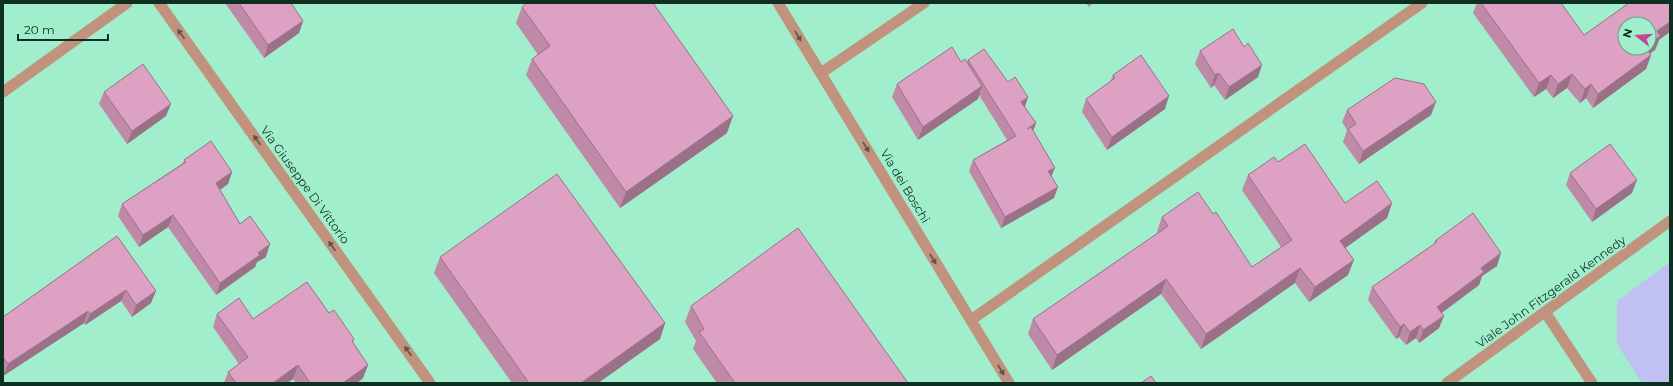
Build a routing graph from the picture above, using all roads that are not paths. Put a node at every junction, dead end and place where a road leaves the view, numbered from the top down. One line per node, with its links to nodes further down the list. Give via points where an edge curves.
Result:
1 (127, 3): 7 (street)
2 (159, 3): 11 (street, Via Giuseppe Di Vittorio, one-way to 2)
3 (778, 3): 6 (street, Via dei Boschi, one-way to 6)
4 (924, 3): 6 (street)
5 (1422, 3): 10 (street)
6 (821, 73): 10 (street, Via dei Boschi, one-way to 10)
7 (3, 92)
8 (1670, 221): 9 (street, Viale John Fitzgerald Kennedy)
9 (1545, 312): 13 (street, Viale John Fitzgerald Kennedy); 14 (street)
10 (971, 320): 12 (street, Via dei Boschi, one-way to 12)
11 (430, 383)
12 (1009, 383)
13 (1447, 383)
14 (1592, 383)

